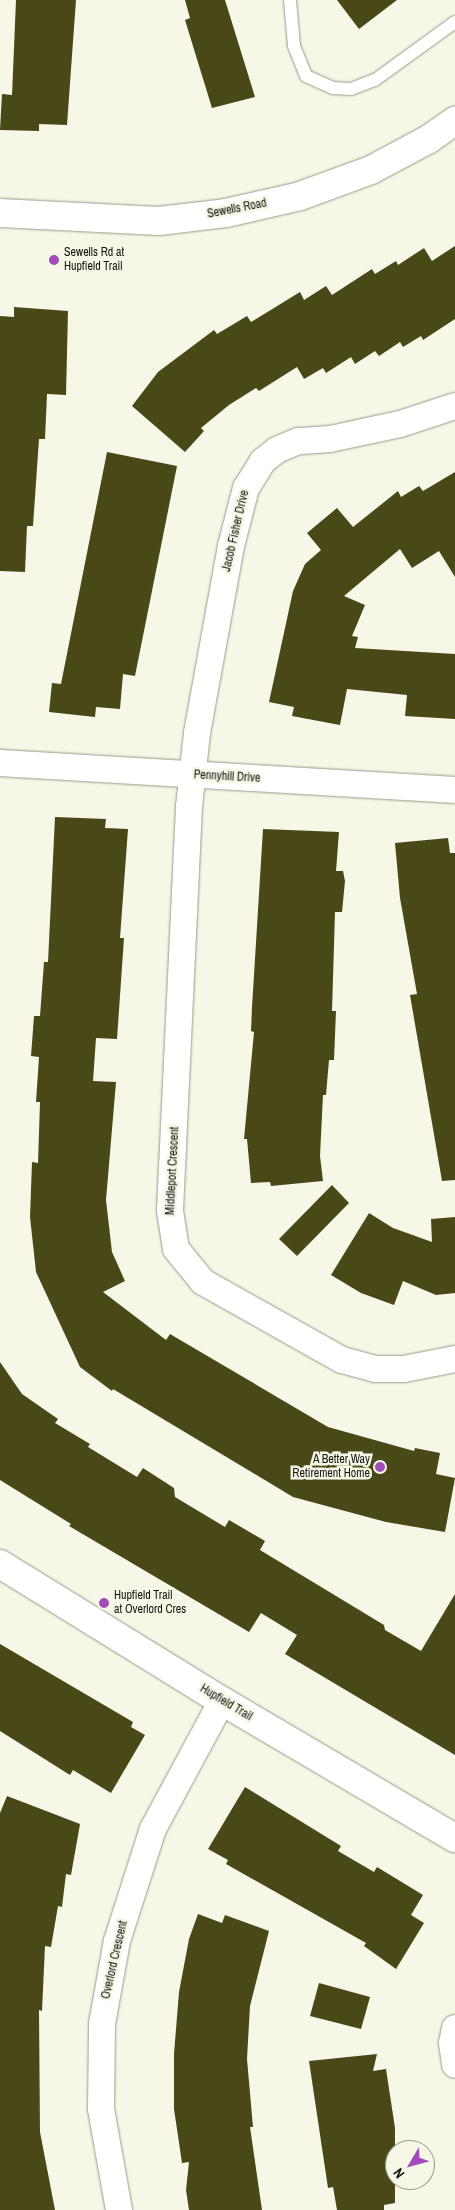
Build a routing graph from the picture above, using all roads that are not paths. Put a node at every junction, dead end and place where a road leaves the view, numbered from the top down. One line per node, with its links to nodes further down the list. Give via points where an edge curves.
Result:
1 (290, 0): 2 (lane, via 294,46 306,76 333,88 351,89 375,80)
2 (455, 22)
3 (455, 121): 4 (street, Sewells Road, via 430,139 371,170 300,196 226,213 159,221)
4 (0, 213)
5 (455, 406): 7 (street, Jacob Fisher Drive, via 400,424 330,439 298,441 278,450 252,476 231,546 197,732)
6 (0, 763): 7 (street, Pennyhill Drive)
7 (193, 775): 8 (street, Pennyhill Drive); 9 (street, Middleport Crescent, via 170,1212 176,1249 203,1282 342,1360 375,1369 404,1369)
8 (455, 790)
9 (455, 1359)
10 (0, 1564): 11 (street, Hupfield Trail)
11 (222, 1701): 12 (street, Hupfield Trail); 15 (street, Overlord Crescent, via 153,1829 117,1941 102,2024 101,2109)
12 (455, 1838)
13 (455, 2028): 14 (street, via 452,2043)
14 (455, 2065)
15 (119, 2210)

